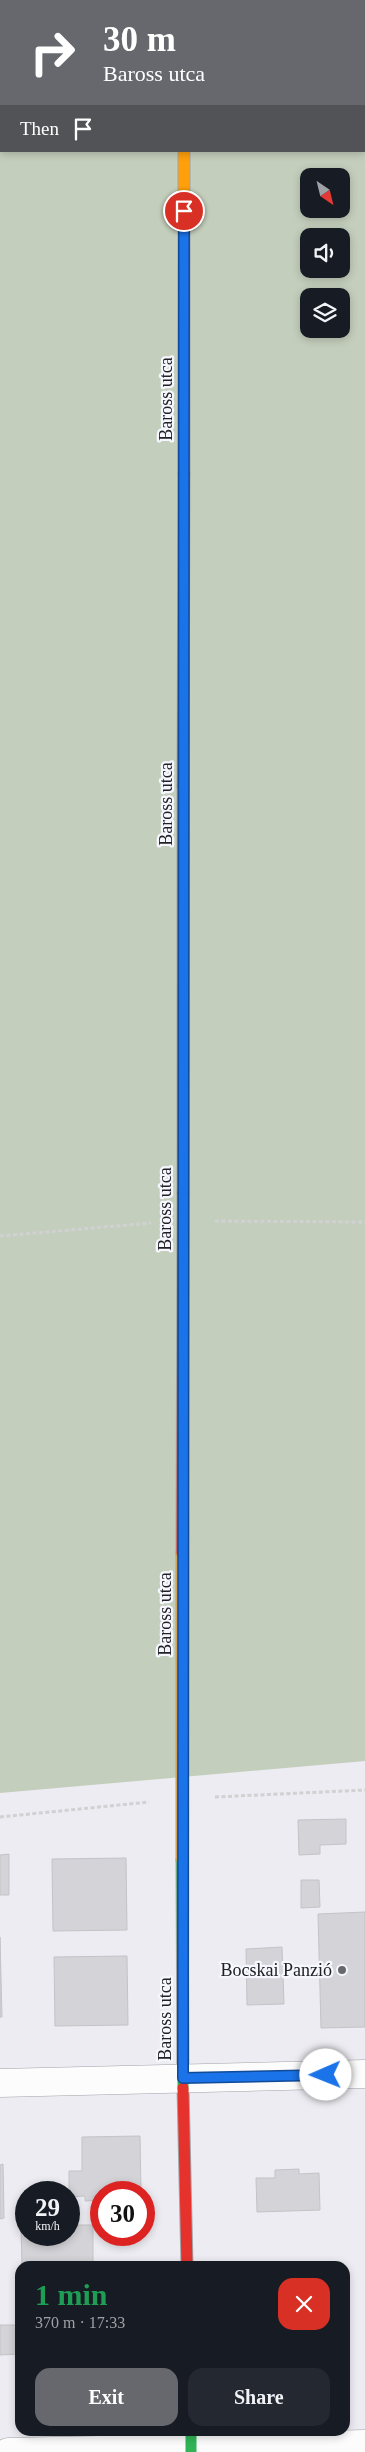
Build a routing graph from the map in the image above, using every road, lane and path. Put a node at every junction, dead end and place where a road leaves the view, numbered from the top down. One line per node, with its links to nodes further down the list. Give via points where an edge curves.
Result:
1 (184, 152): 2 (street, Baross utca)
2 (182, 1220): 3 (path); 4 (path); 6 (street, Baross utca)
3 (365, 1222)
4 (0, 1236)
5 (365, 1790): 6 (path)
6 (182, 1799): 7 (path); 9 (street, Baross utca)
7 (0, 1817)
8 (365, 2074): 9 (street)
9 (183, 2078): 10 (street); 11 (street, Baross utca)
10 (0, 2083)
11 (187, 2261)
12 (191, 2444): 13 (street); 14 (street)
13 (365, 2444)
14 (8, 2452)

